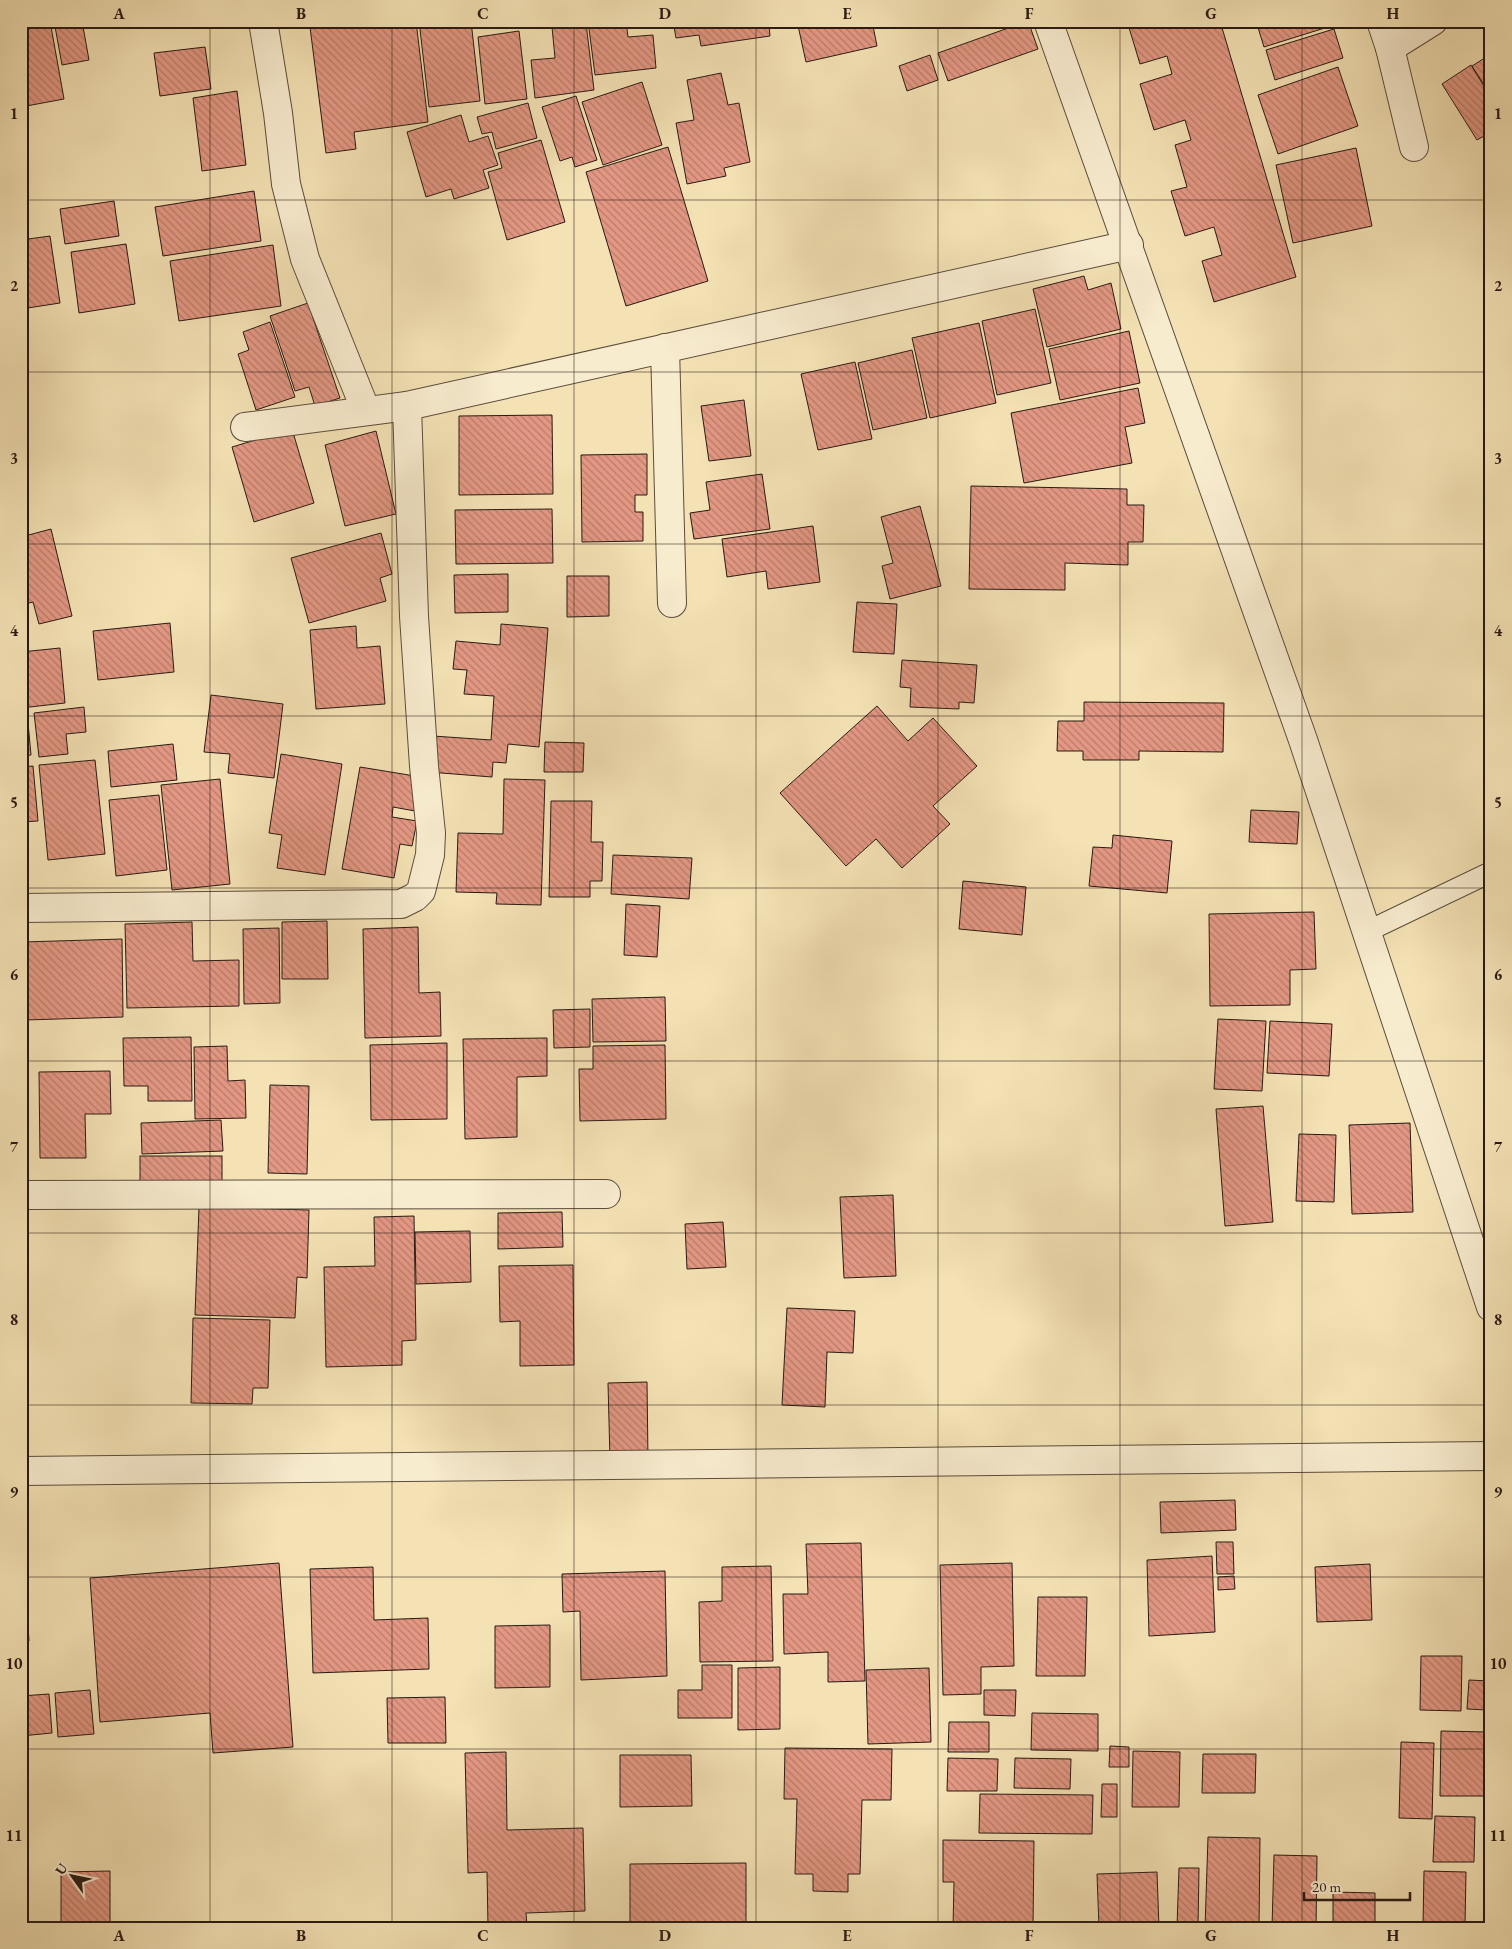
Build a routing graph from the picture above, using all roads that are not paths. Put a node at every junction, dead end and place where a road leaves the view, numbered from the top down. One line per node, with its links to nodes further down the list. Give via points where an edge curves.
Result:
1 (264, 21): 10 (street, via 286,184 305,258)
2 (1048, 21): 7 (street)
3 (1381, 21): 5 (street)
4 (1433, 21): 5 (street)
5 (1390, 48): 6 (street)
6 (1414, 147)
7 (1129, 245): 8 (street); 15 (street, via 1303,740)
8 (665, 348): 9 (street); 12 (street)
9 (408, 406): 10 (street); 14 (street, via 414,626 431,833 430,855 420,891 401,904)
10 (366, 411): 11 (street)
11 (245, 427)
12 (672, 602)
13 (1491, 872): 15 (lane)
14 (21, 908)
15 (1366, 932): 18 (street)
16 (606, 1194): 17 (street)
17 (21, 1195)
18 (1491, 1307)
19 (1491, 1456): 20 (street)
20 (21, 1471)

